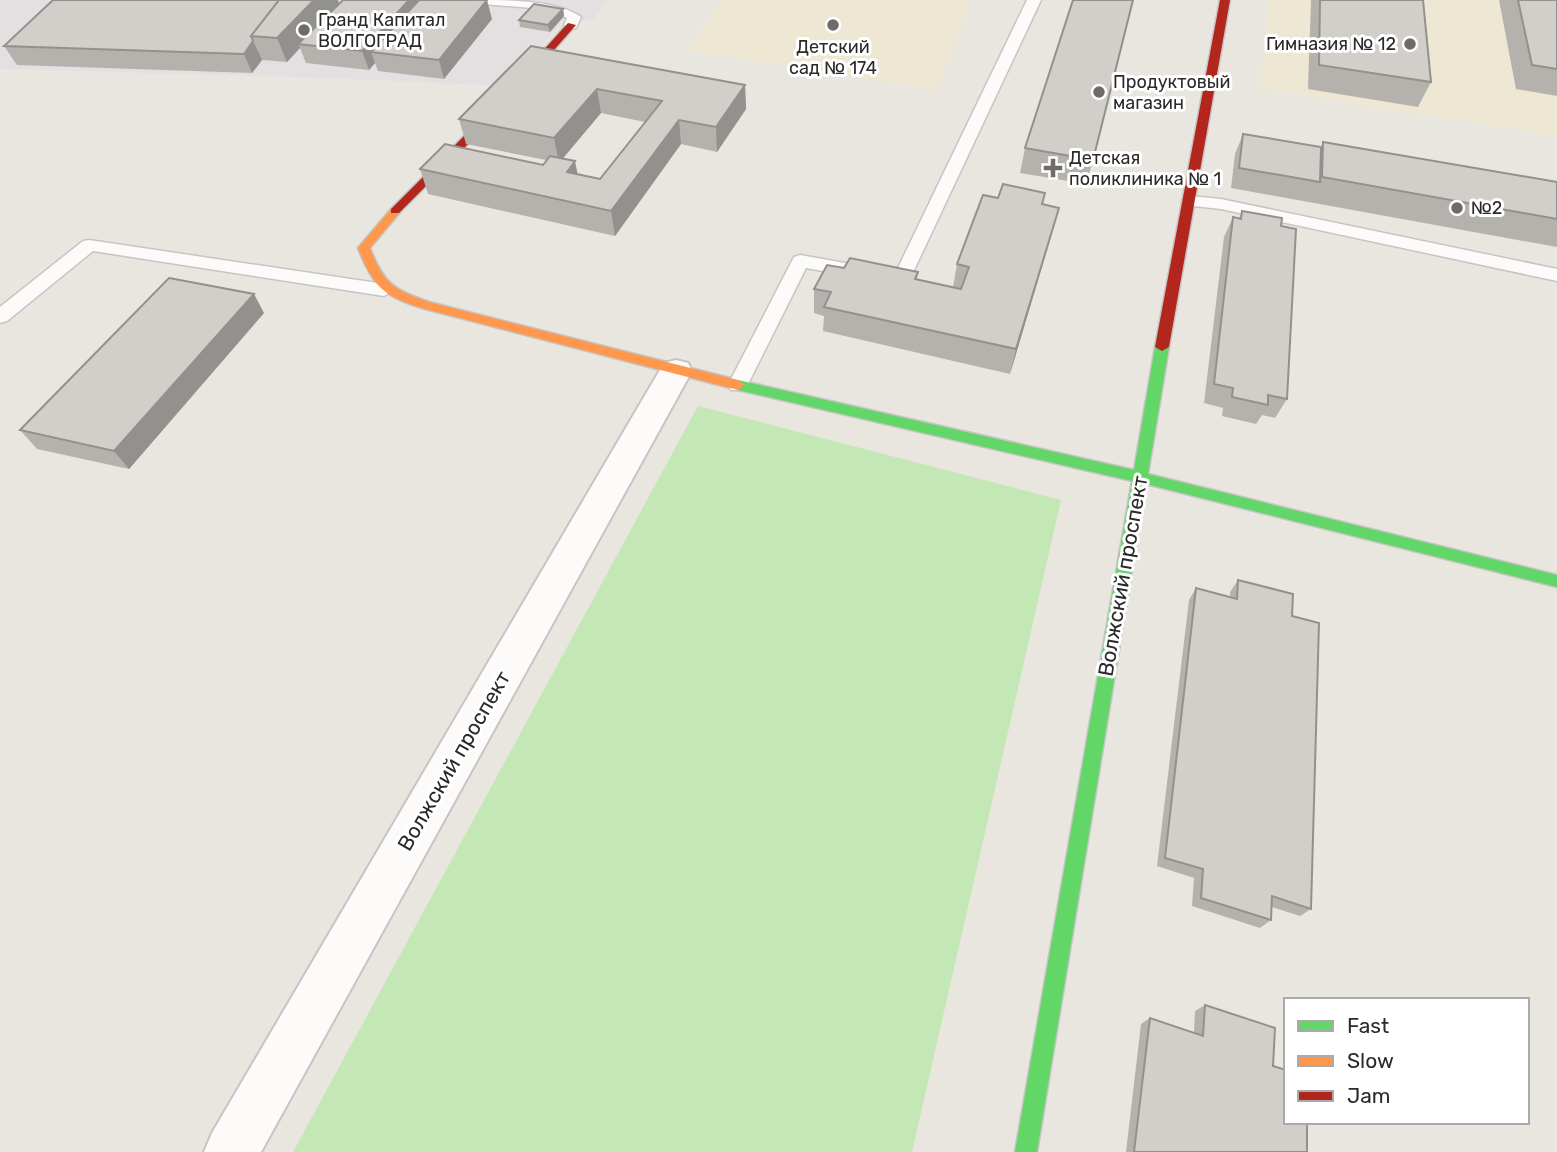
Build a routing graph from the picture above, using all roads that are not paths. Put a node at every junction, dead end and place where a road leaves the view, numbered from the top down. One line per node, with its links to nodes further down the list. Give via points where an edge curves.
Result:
1 (483, 0): 5 (lane, via 570,12 574,17)
2 (1034, 0): 11 (lane, via 902,279 800,261)
3 (1217, 0): 4 (lane)
4 (1225, 0): 6 (street, Волжский проспект)
5 (570, 25): 8 (street, via 490,116 377,230 365,248)
6 (1190, 201): 7 (lane); 12 (street, Волжский проспект)
7 (1557, 275)
8 (384, 290): 9 (lane, via 89,245); 10 (street)
9 (0, 317)
10 (676, 371): 11 (street); 14 (street, Волжский проспект)
11 (738, 385): 12 (street)
12 (1139, 477): 13 (street); 15 (street, Волжский проспект)
13 (1557, 581)
14 (231, 1152)
15 (1026, 1152)

